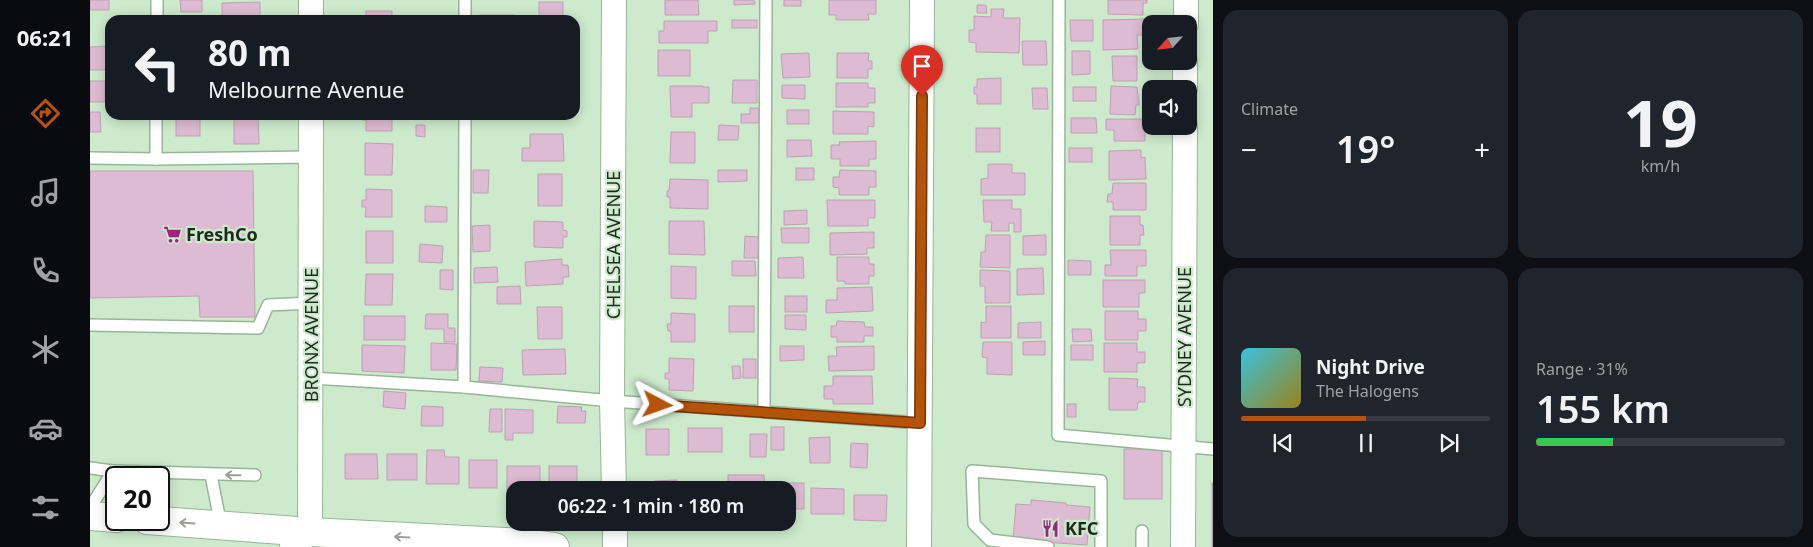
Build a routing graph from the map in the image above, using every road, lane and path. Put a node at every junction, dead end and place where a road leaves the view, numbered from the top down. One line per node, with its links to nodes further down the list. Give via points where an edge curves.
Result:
1 (157, 0): 9 (lane)
2 (311, 0): 10 (street)
3 (465, 0): 11 (lane)
4 (614, 0): 24 (street, CHELSEA AVENUE)
5 (766, 0): 25 (lane)
6 (922, 0): 26 (street)
7 (1059, 0): 27 (lane, via 1058,435)
8 (1186, 0): 12 (street)
9 (157, 15)
10 (311, 15)
11 (465, 15)
12 (1186, 15)
13 (156, 120): 19 (lane)
14 (311, 120): 17 (street, BRONX AVENUE)
15 (465, 120): 23 (lane)
16 (1185, 135): 27 (street, SYDNEY AVENUE)
17 (311, 157): 19 (lane); 20 (street, BRONX AVENUE)
18 (90, 158): 19 (lane)
19 (156, 159)
20 (311, 303): 21 (lane, via 268,304 258,328); 22 (street, BRONX AVENUE)
21 (90, 325)
22 (311, 378): 23 (lane); 43 (street, BRONX AVENUE)
23 (464, 387): 24 (lane)
24 (612, 401): 25 (lane); 34 (street, CHELSEA AVENUE)
25 (764, 412): 26 (lane)
26 (920, 423): 47 (street)
27 (1183, 447): 28 (lane); 51 (street, SYDNEY AVENUE)
28 (1213, 449)
29 (90, 468): 30 (lane)
30 (105, 470)
31 (170, 473): 32 (lane)
32 (211, 475): 33 (lane, one-way to 32); 40 (lane)
33 (255, 476)
34 (614, 481)
35 (105, 484): 36 (lane)
36 (90, 508)
37 (90, 516): 38 (main road)
38 (105, 517)
39 (170, 522): 40 (main road, one-way to 39)
40 (221, 526): 43 (main road)
41 (614, 531): 46 (street)
42 (1142, 531): 50 (lane)
43 (301, 540): 44 (main road, one-way to 43)
44 (526, 545): 45 (main road)
45 (555, 547)
46 (615, 547)
47 (919, 547)
48 (1048, 547): 49 (lane, via 990,540 974,524 972,471 1101,480)
49 (1101, 547)
50 (1142, 547)
51 (1183, 547)

